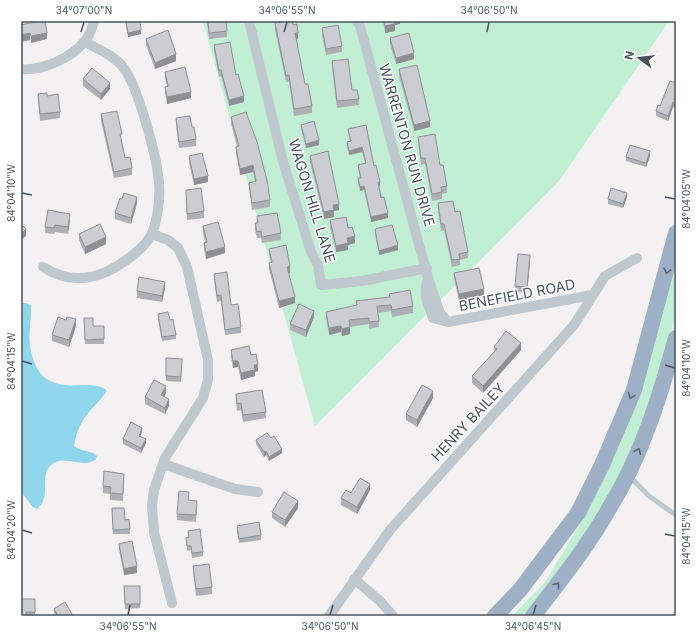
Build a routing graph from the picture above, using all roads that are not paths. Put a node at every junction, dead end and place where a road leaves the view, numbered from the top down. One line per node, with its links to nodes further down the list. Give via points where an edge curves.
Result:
1 (94, 21): 4 (street)
2 (249, 21): 10 (street, WAGON HILL LANE, via 282,158 318,265 321,286)
3 (357, 21): 10 (street, WARRENTON RUN DRIVE)
4 (85, 42): 5 (street, via 72,54 47,66); 7 (street, via 111,56 123,67 135,88 159,182)
5 (21, 69)
6 (676, 233): 22 (highway, one-way to 22, via 634,390 602,465 578,513 520,590)
7 (152, 234): 9 (street, via 130,258 112,270 92,278 71,279); 14 (street, via 168,240 178,248 187,266 208,360 208,380 203,398)
8 (636, 258): 11 (street, HENRY BAILEY, via 605,276)
9 (42, 267)
10 (428, 273): 12 (street, WARRENTON RUN DRIVE, via 430,296)
11 (592, 295): 12 (street, BENEFIELD ROAD); 18 (street, HENRY BAILEY, via 574,325 390,530)
12 (448, 322)
13 (676, 338): 15 (highway, one-way to 13, via 650,423)
14 (163, 464): 16 (street, via 235,489); 19 (street, via 154,490 152,506 154,532)
15 (628, 474): 17 (lane, via 649,496); 23 (highway, one-way to 15, via 590,539)
16 (258, 492)
17 (676, 515)
18 (354, 580): 20 (street, HENRY BAILEY); 21 (street, via 380,601)
19 (172, 603)
20 (329, 616)
21 (393, 616)
22 (495, 616)
23 (533, 616)

